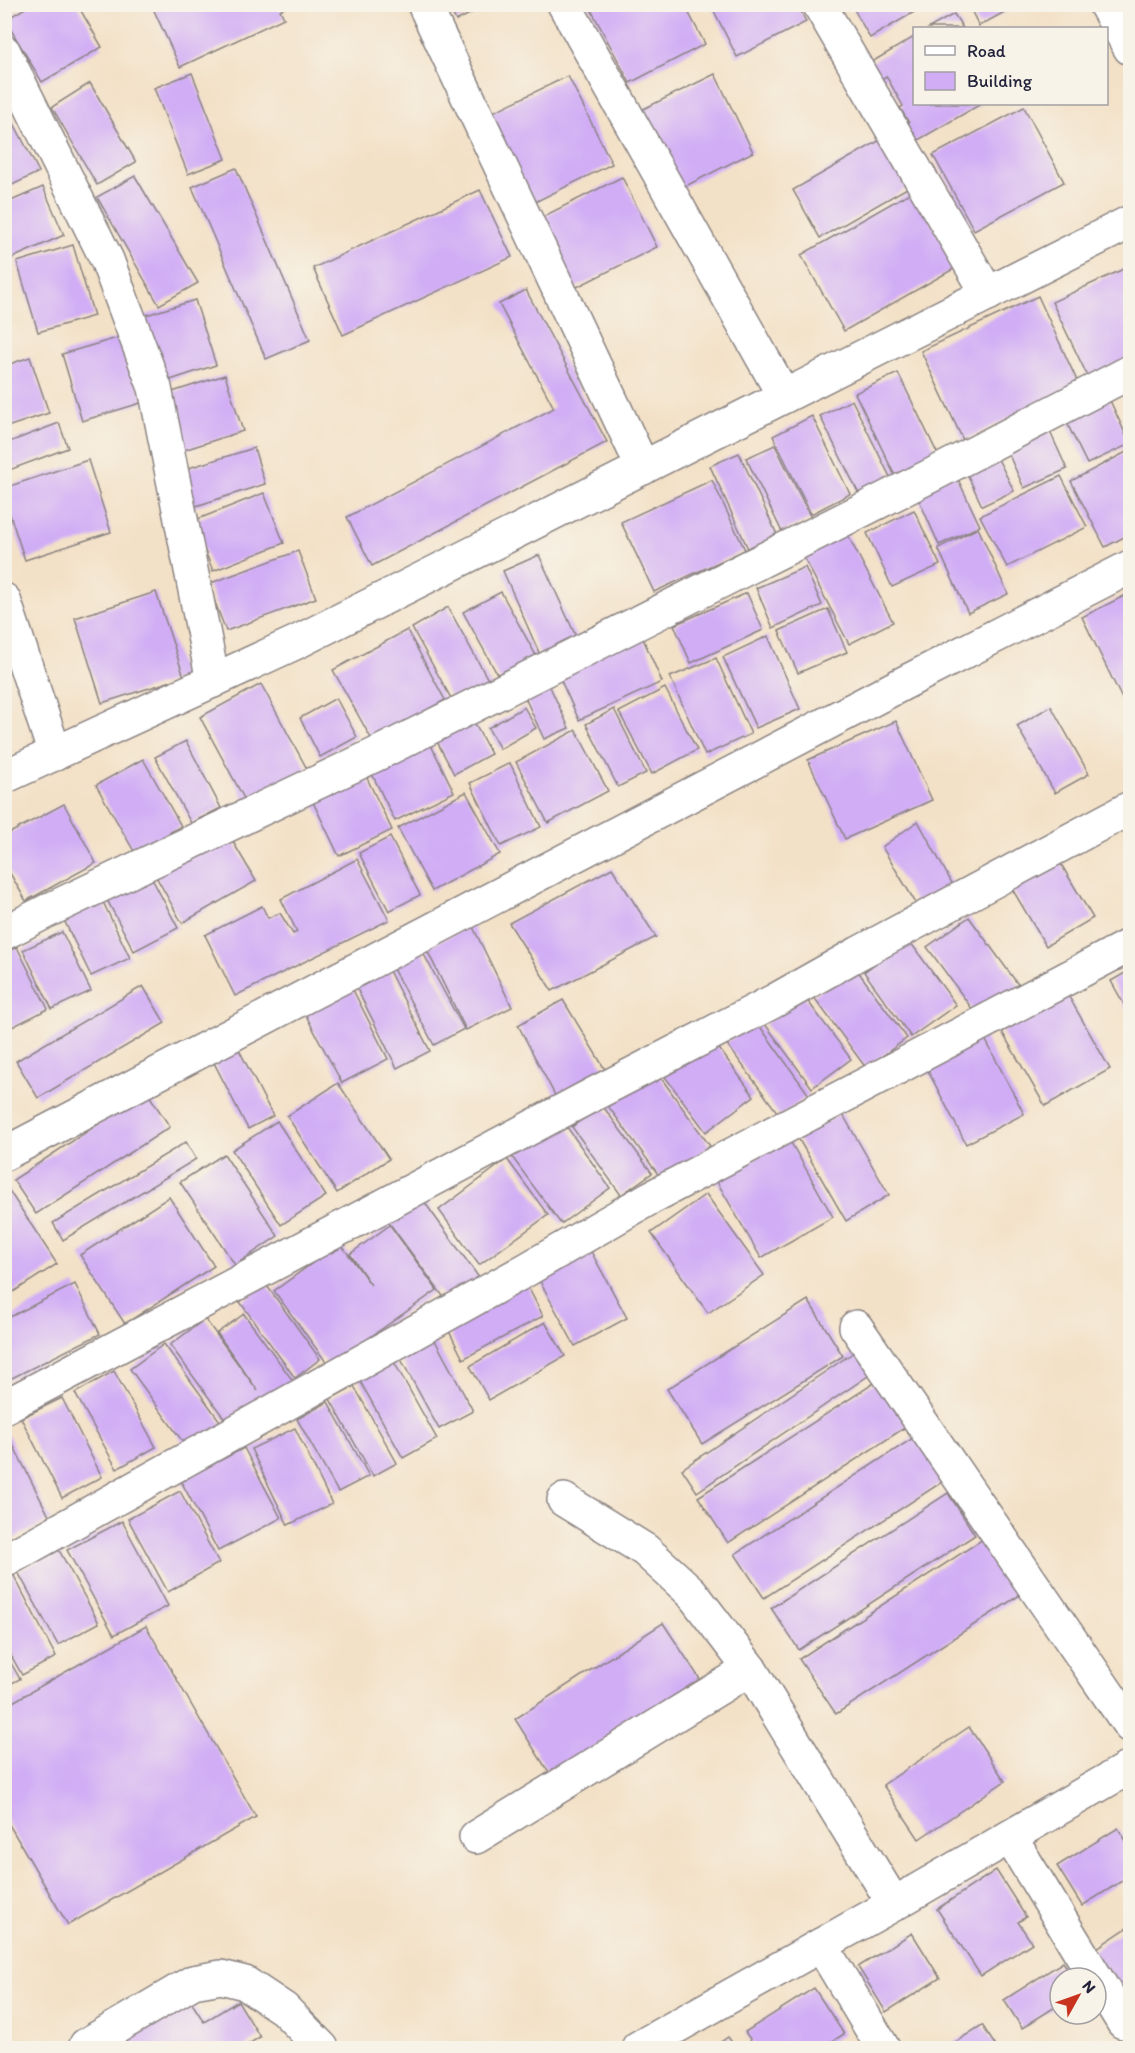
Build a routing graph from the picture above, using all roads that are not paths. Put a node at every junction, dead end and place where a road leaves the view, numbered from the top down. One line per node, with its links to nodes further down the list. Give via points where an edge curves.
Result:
1 (424, 4): 11 (street)
2 (564, 4): 10 (street)
3 (819, 4): 8 (street)
4 (1105, 4): 5 (street)
5 (1131, 48)
6 (4, 52): 14 (street, via 107,260 155,388)
7 (1131, 222): 8 (street)
8 (988, 294): 10 (street)
9 (1131, 372): 18 (street, via 378,753)
10 (784, 396): 11 (street)
11 (643, 468): 14 (street)
12 (1131, 567): 20 (street)
13 (4, 600): 15 (street)
14 (213, 681): 15 (street)
15 (55, 754): 16 (street)
16 (4, 777)
17 (1131, 808): 22 (street)
18 (4, 933)
19 (1131, 945): 24 (street, via 650,1198)
20 (4, 1154)
21 (856, 1327): 26 (street)
22 (4, 1407)
23 (564, 1500): 25 (street, via 645,1550 684,1585)
24 (4, 1562)
25 (750, 1669): 28 (street); 30 (street)
26 (1131, 1726)
27 (1131, 1767): 29 (street)
28 (476, 1837)
29 (1010, 1837): 30 (street); 32 (street)
30 (894, 1904): 31 (street)
31 (821, 1945): 35 (street); 36 (street)
32 (1123, 2022)
33 (86, 2045): 34 (street, via 193,1982 220,1977 245,1983 284,2008)
34 (322, 2049)
35 (638, 2049)
36 (883, 2049)

